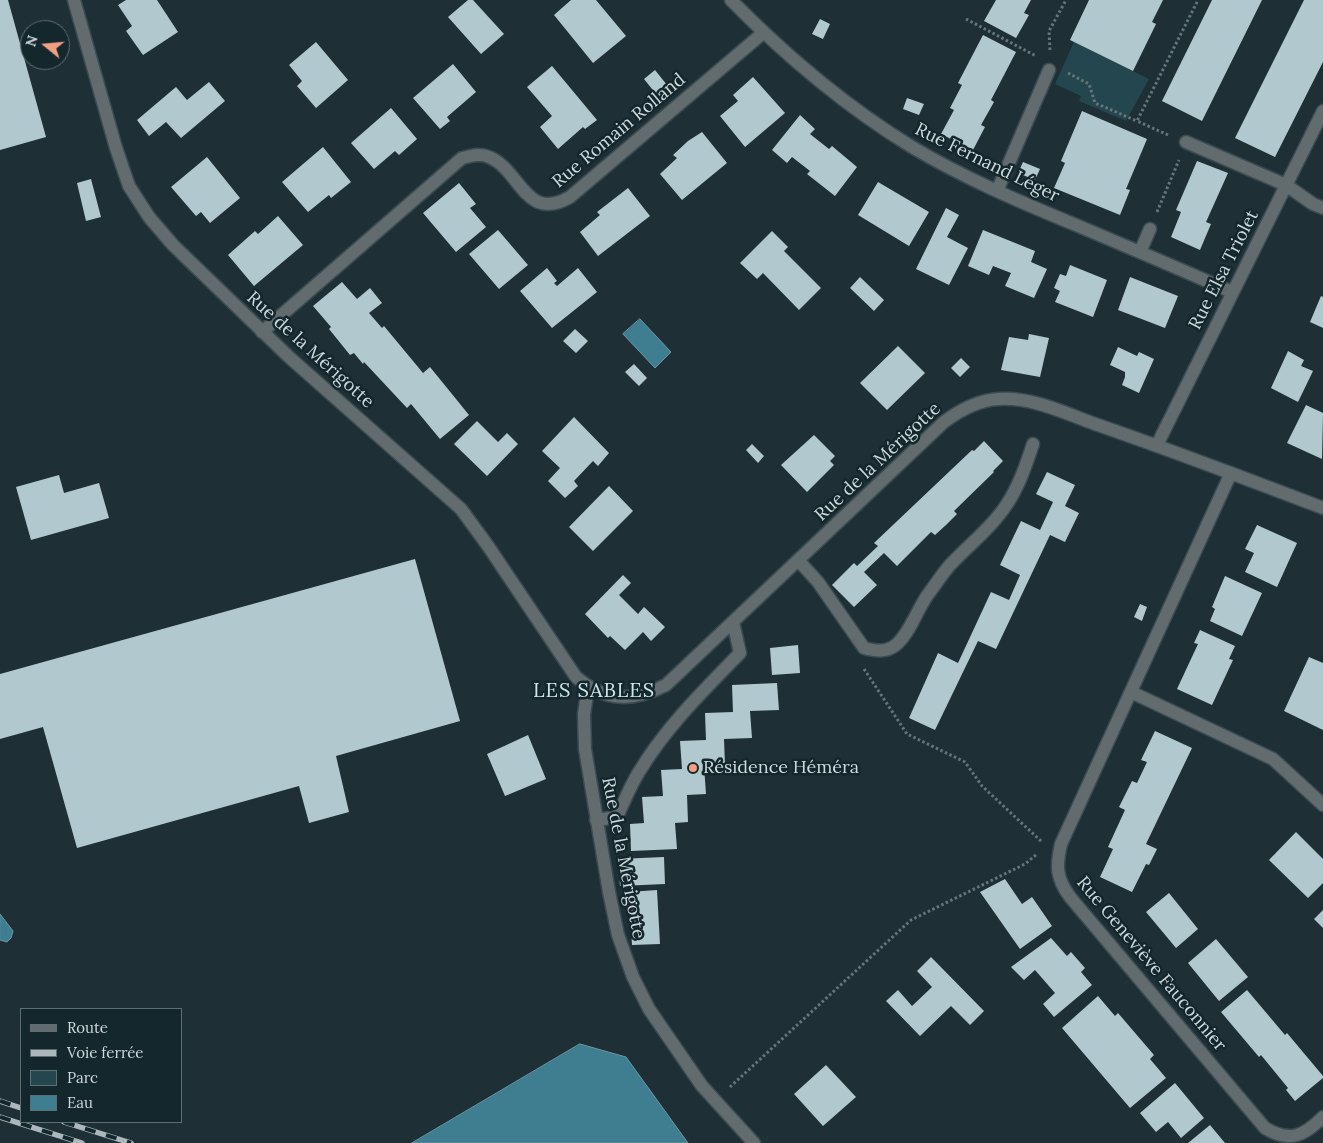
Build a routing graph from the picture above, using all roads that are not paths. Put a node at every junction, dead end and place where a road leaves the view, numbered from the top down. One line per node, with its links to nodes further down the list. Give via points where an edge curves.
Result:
1 (74, 0): 13 (street, Rue de la Mérigotte, via 129,186 173,245)
2 (731, 0): 3 (street, Rue Fernand Léger)
3 (763, 33): 8 (street, Rue Fernand Léger, via 861,114 912,147); 13 (street, Rue Romain Rolland, via 559,203 547,205 536,202 499,163 488,156 462,158)
4 (1050, 67): 8 (street)
5 (1323, 111): 7 (street, Rue Elsa Triolet)
6 (1186, 142): 7 (street)
7 (1286, 185): 9 (street); 12 (street, Rue Elsa Triolet)
8 (997, 191): 11 (street, Rue Fernand Léger)
9 (1323, 208)
10 (1150, 228): 11 (street)
11 (1140, 252): 12 (street, Rue Fernand Léger)
12 (1232, 292): 15 (street, Rue Elsa Triolet)
13 (262, 332): 20 (street, Rue de la Mérigotte, via 461,509 564,662)
14 (1032, 444): 18 (street, via 1007,504 948,567 895,646 874,651 864,648 818,582)
15 (1157, 445): 16 (street, Rue de la Mérigotte); 18 (street, Rue de la Mérigotte, via 1025,401 999,399 969,406 944,422)
16 (1231, 473): 17 (street, Rue de la Mérigotte); 21 (street, Rue Geneviève Fauconnier)
17 (1323, 508)
18 (798, 560): 19 (street, Rue de la Mérigotte)
19 (733, 622): 20 (street, Rue de la Mérigotte, via 678,676 652,692 637,697 619,697); 23 (street, via 740,653 660,740 638,773 617,817)
20 (588, 688): 23 (street, Rue de la Mérigotte, via 584,714 585,749)
21 (1131, 692): 22 (street, via 1273,759); 24 (street, Rue Geneviève Fauconnier, via 1061,844 1058,872 1062,886 1265,1128 1282,1138 1292,1138 1302,1135)
22 (1323, 805)
23 (596, 820): 25 (street, Rue de la Mérigotte, via 618,935 633,977 650,1009 702,1086)
24 (1323, 1117)
25 (754, 1143)

